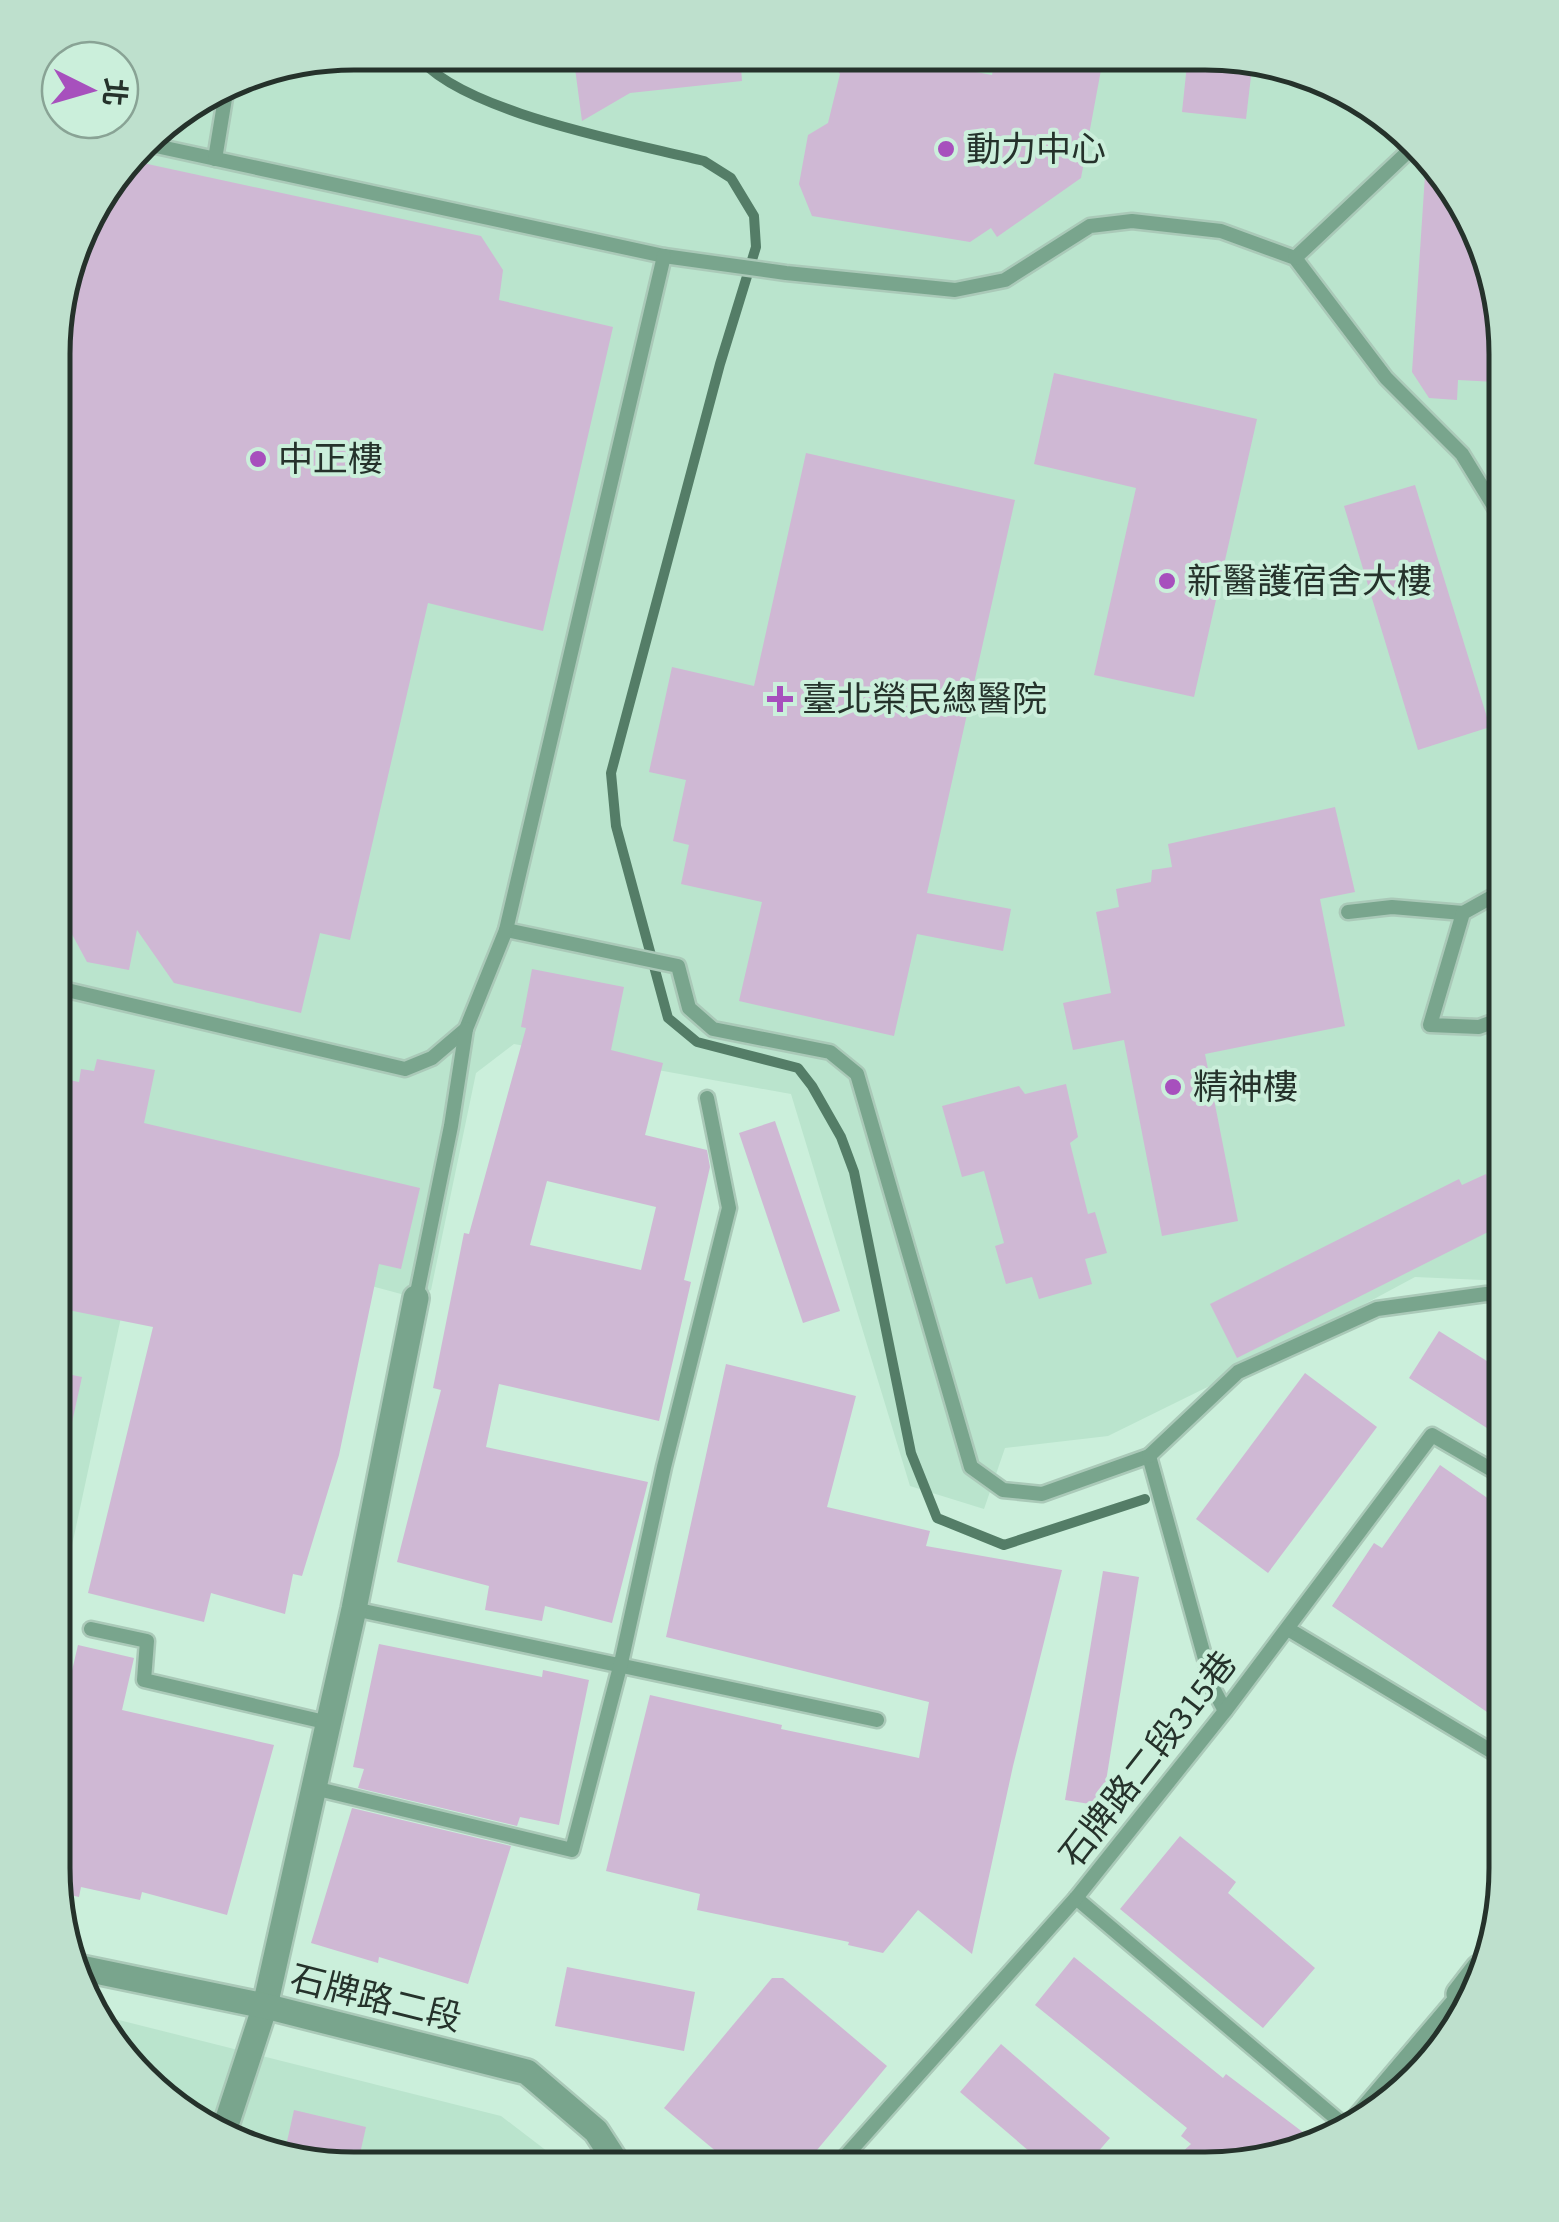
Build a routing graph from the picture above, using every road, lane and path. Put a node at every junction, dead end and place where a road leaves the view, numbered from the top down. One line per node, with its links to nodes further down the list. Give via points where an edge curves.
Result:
1 (225, 101): 4 (lane)
2 (159, 148): 4 (lane)
3 (1406, 154): 6 (lane)
4 (215, 159): 5 (lane)
5 (664, 256): 6 (lane, via 956,290 1005,280 1090,226 1132,221 1221,231); 11 (lane)
6 (1295, 258): 7 (lane, via 1386,378 1462,454)
7 (1489, 498)
8 (1489, 899): 10 (lane)
9 (1348, 912): 10 (lane, via 1392,907)
10 (1463, 914): 13 (lane, via 1430,1025)
11 (506, 930): 14 (lane); 18 (lane, via 678,966 688,1008 713,1029 830,1052 856,1074 972,1467 1003,1490 1042,1494)
12 (70, 991): 14 (lane, via 405,1069 432,1058)
13 (1489, 1024)
14 (466, 1029): 17 (lane)
15 (707, 1098): 23 (lane, via 730,1208)
16 (1488, 1294): 18 (lane, via 1377,1309 1238,1372)
17 (416, 1298): 20 (street)
18 (1148, 1456): 24 (lane)
19 (1488, 1468): 22 (lane, 石牌路二段315巷, via 1432,1435)
20 (354, 1608): 23 (lane); 26 (street)
21 (91, 1628): 26 (lane, via 148,1641 144,1680)
22 (1288, 1629): 24 (lane, 石牌路二段315巷); 27 (lane)
23 (621, 1663): 25 (lane); 28 (lane, via 572,1850)
24 (1225, 1711): 29 (lane, 石牌路二段315巷)
25 (877, 1720)
26 (328, 1722): 28 (street)
27 (1488, 1749)
28 (314, 1788): 31 (street)
29 (1076, 1898): 34 (lane); 37 (lane, 石牌路二段315巷)
30 (90, 1971): 31 (street, 石牌路二段)
31 (265, 2006): 35 (street); 36 (street, 石牌路二段, via 526,2072 596,2131)
32 (1452, 2007): 33 (lane)
33 (1366, 2102)
34 (1337, 2119)
35 (227, 2122)
36 (610, 2152)
37 (849, 2152)

